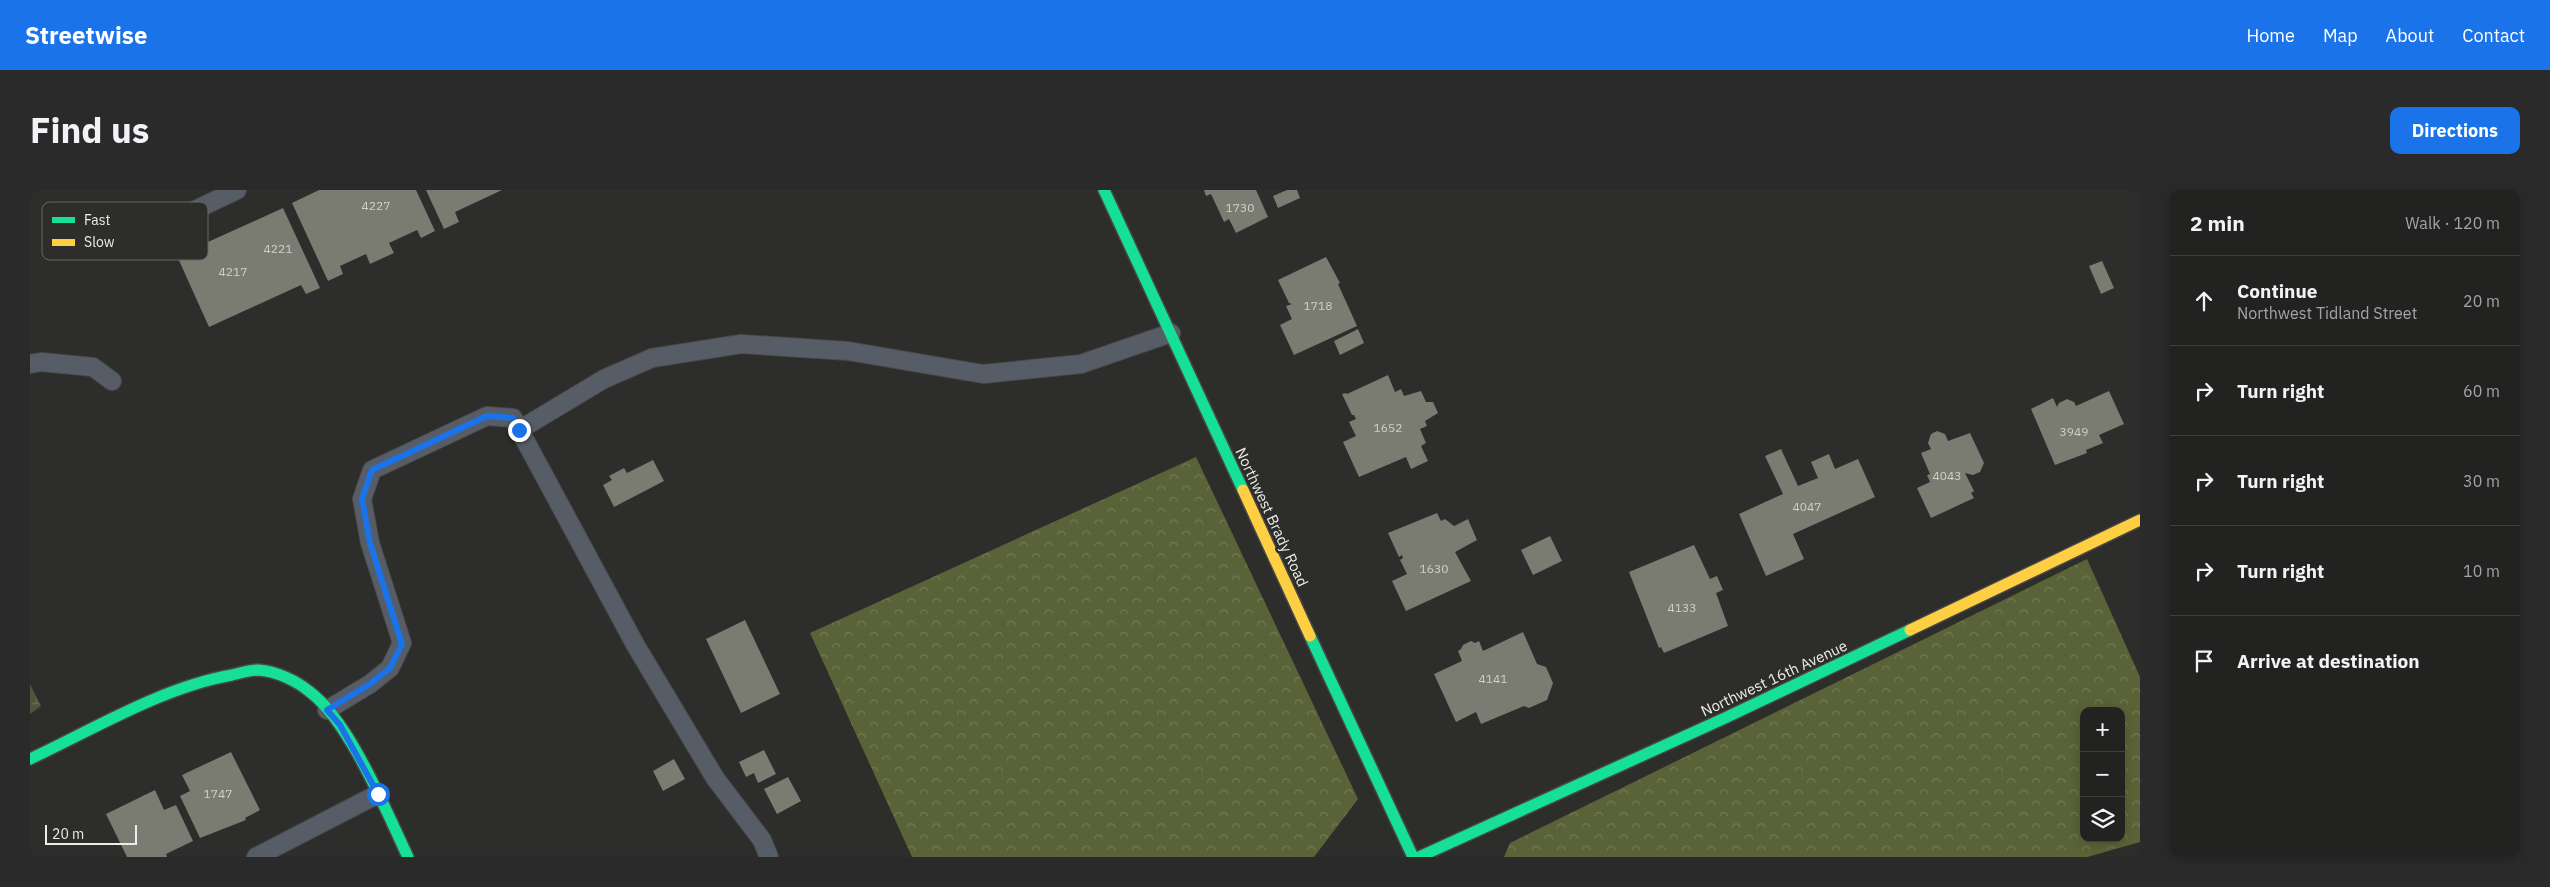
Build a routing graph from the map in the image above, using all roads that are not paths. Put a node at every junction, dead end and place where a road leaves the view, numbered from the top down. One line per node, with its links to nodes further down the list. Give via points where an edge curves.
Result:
1 (237, 190): 3 (lane)
2 (1104, 190): 4 (street, Northwest Brady Road)
3 (208, 204)
4 (1171, 333): 7 (lane, via 1082,364 982,374 848,351 741,344 652,358 604,379); 15 (street, Northwest Brady Road)
5 (30, 364): 6 (lane, via 41,362 93,367)
6 (112, 381)
7 (519, 430): 9 (lane, via 513,418 487,416 372,470 362,499 370,543 402,644 390,668); 14 (lane, via 636,646 716,778 762,840)
8 (2140, 520): 16 (street, Northwest 16th Avenue, via 1725,718)
9 (327, 710): 10 (street, via 311,692 285,677 258,670 212,678 166,694); 11 (street, via 340,725)
10 (32, 753)
11 (378, 794): 12 (lane); 13 (street)
12 (256, 857)
13 (408, 857)
14 (769, 857)
15 (1413, 857)
16 (1419, 857)

